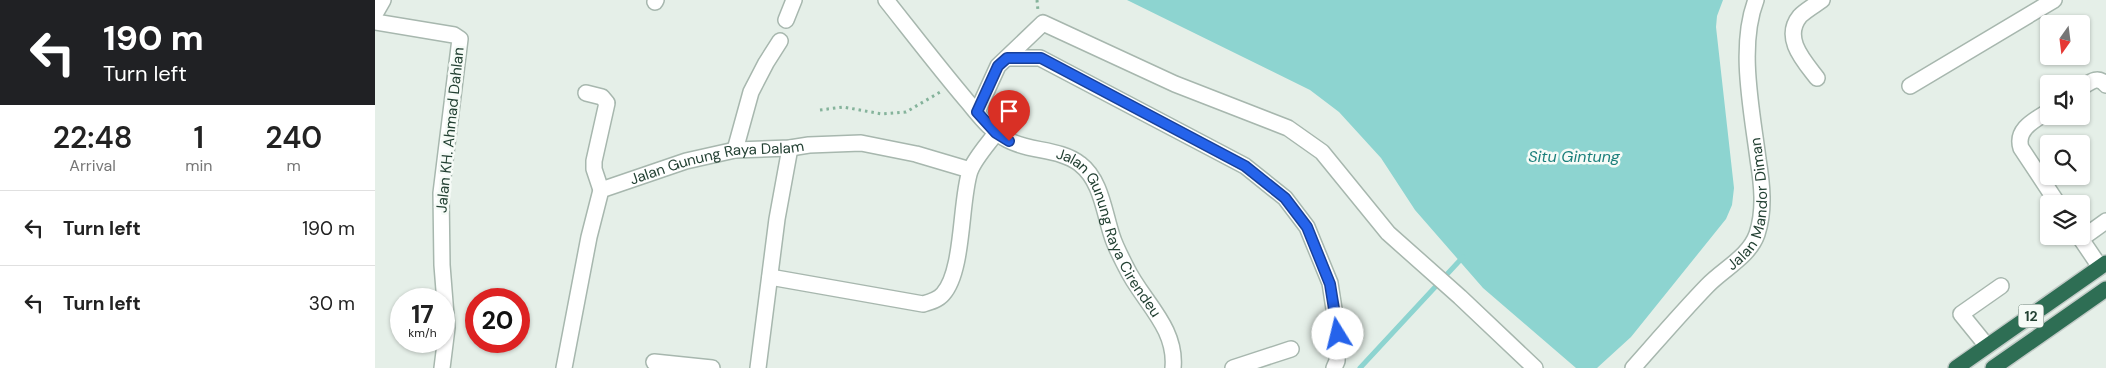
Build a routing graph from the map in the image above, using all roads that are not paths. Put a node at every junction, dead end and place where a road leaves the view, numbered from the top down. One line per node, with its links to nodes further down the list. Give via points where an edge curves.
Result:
1 (383, 0): 7 (street)
2 (794, 0): 8 (street)
3 (886, 0): 16 (street, Jalan Gunung Raya Cirendeu)
4 (1756, 0): 42 (street, Jalan Mandor Diman, via 1748,45 1762,191 1757,235 1749,248 1708,284)
5 (1822, 0): 11 (street, via 1800,16 1793,37 1796,51)
6 (2054, 0): 14 (street)
7 (377, 19): 34 (street, Jalan KH. Ahmad Dahlan, via 460,38 441,193 447,328)
8 (786, 20)
9 (780, 41): 20 (street, via 751,92)
10 (1007, 58): 16 (street, via 998,66); 40 (street, via 1041,58 1245,166 1285,198 1307,227 1330,284 1338,334); 41 (street, via 1043,23 1175,84 1288,128 1322,152 1388,233)
11 (1817, 78)
12 (2090, 83): 13 (street, via 2097,79)
13 (2106, 85)
14 (1910, 86)
15 (586, 93): 22 (street, via 602,97 607,103 594,161)
16 (977, 112): 18 (street, Jalan Gunung Raya Cirendeu)
17 (2040, 117): 23 (street, via 2026,127 2018,141)
18 (996, 133): 21 (street); 38 (street, Jalan Gunung Raya Cirendeu, via 1009,141 1066,157 1079,163 1090,174 1127,270 1167,333 1174,359)
19 (790, 148): 20 (street, Jalan Gunung Raya Dalam); 21 (street, Jalan Gunung Raya Dalam, via 861,143); 28 (street)
20 (735, 150): 22 (street, Jalan Gunung Raya Dalam, via 686,161)
21 (971, 170): 28 (street, via 957,257 949,284 933,301 923,304)
22 (601, 190): 35 (street)
23 (2051, 195)
24 (2106, 221): 25 (street)
25 (2090, 231)
26 (2087, 245): 27 (street)
27 (2103, 265): 31 (highway, 12)
28 (770, 278): 37 (street)
29 (2001, 286): 31 (street, via 1961,314)
30 (2106, 289): 44 (highway, 12)
31 (1987, 346): 43 (highway, 12)
32 (1291, 349): 39 (street)
33 (654, 362): 36 (street)
34 (442, 368)
35 (564, 368)
36 (712, 368)
37 (757, 368)
38 (1173, 368)
39 (1233, 368)
40 (1334, 368)
41 (1535, 368)
42 (1633, 368)
43 (1956, 368)
44 (1993, 368)

